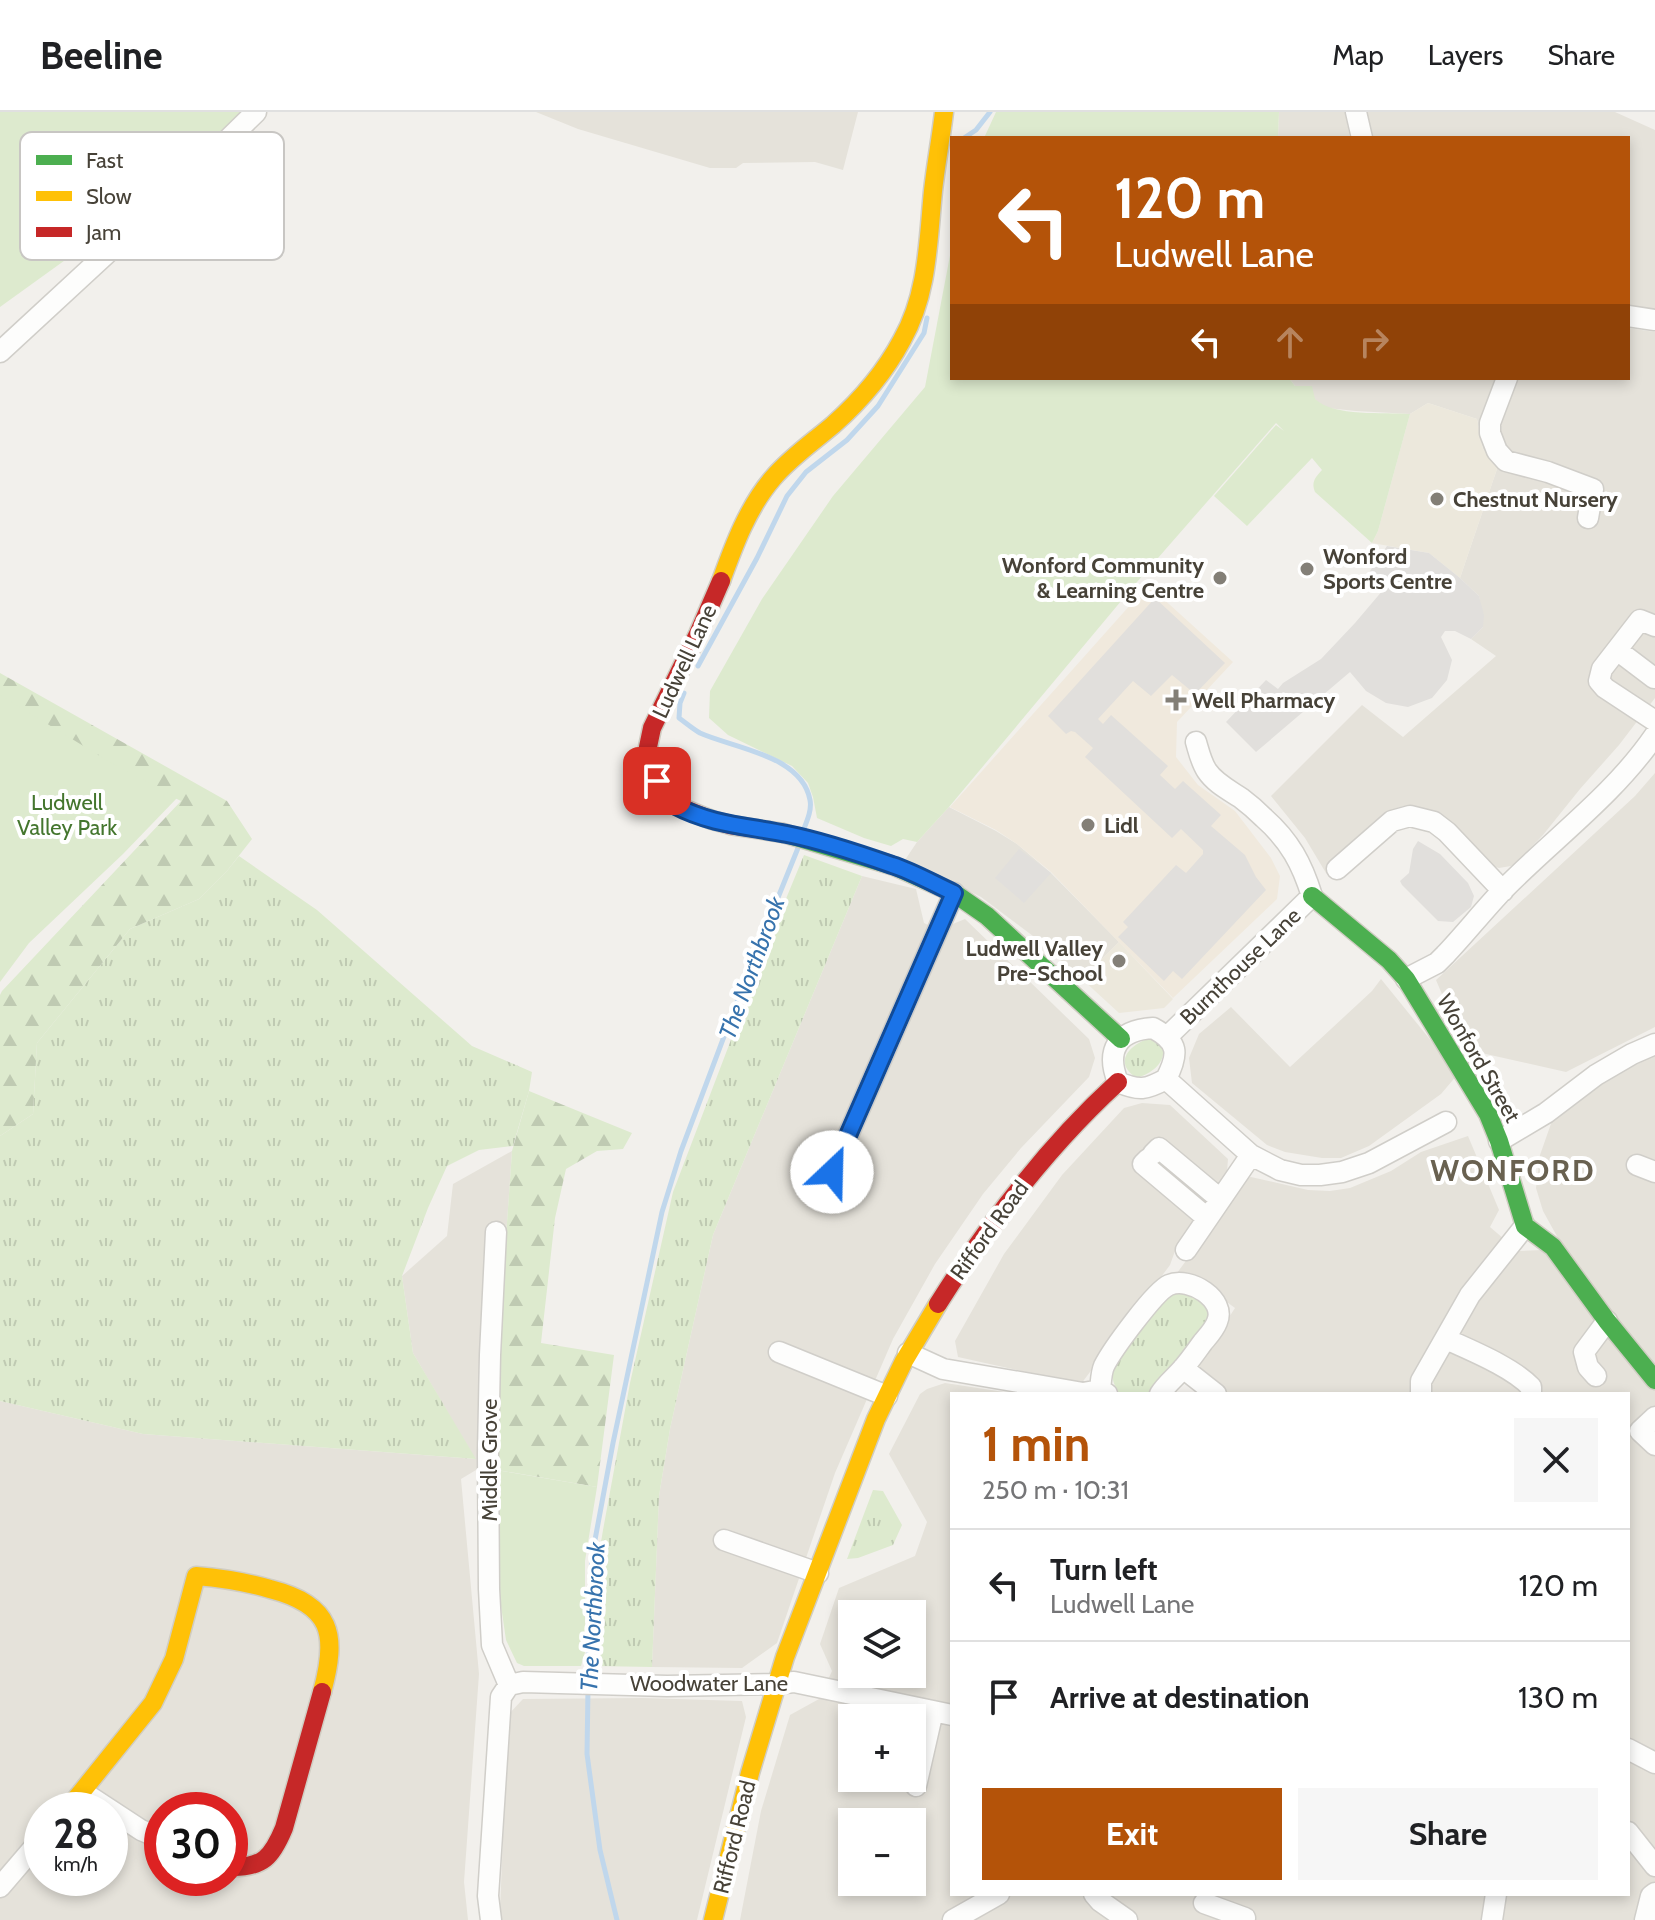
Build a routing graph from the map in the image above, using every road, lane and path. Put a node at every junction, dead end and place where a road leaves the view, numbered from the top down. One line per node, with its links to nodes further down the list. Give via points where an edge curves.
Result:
1 (256, 112): 4 (street)
2 (944, 112): 20 (street, Ludwell Lane, via 928,252 913,318 864,393 764,489 738,533 648,747 665,798 675,805 712,820 787,834 894,866)
3 (1356, 112): 5 (street)
4 (236, 132)
5 (1362, 136)
6 (100, 260): 9 (street)
7 (1630, 316): 8 (street)
8 (1655, 320)
9 (0, 352)
10 (1506, 380): 11 (street, via 1490,423 1497,451 1506,461 1593,489)
11 (1588, 518)
12 (1655, 626): 13 (street, via 1640,620)
13 (1617, 650): 14 (street); 15 (street, via 1602,669 1601,685)
14 (1654, 678)
15 (1655, 721)
16 (1196, 742): 21 (street, via 1208,772 1290,846)
17 (1652, 746): 19 (street)
18 (1337, 869): 19 (street, via 1392,821 1410,816 1434,822 1447,832)
19 (1503, 891): 22 (street, via 1437,963)
20 (954, 893): 24 (street, Ludwell Lane, via 987,916); 31 (street)
21 (1312, 896): 22 (street, Wonford Street); 23 (street, Burnthouse Lane)
22 (1406, 979): 29 (street, Wonford Street)
23 (1168, 1036): 24 (street, via 1153,1028); 26 (street, via 1174,1059)
24 (1121, 1039): 27 (street, via 1113,1057)
25 (1655, 1044): 29 (street, via 1596,1075)
26 (1166, 1079): 27 (street, via 1142,1089); 30 (street)
27 (1118, 1082): 40 (street, Rifford Road, via 1032,1172 988,1228)
28 (1446, 1122): 30 (street, via 1342,1172 1301,1175)
29 (1499, 1141): 34 (street, Wonford Street)
30 (1251, 1155): 32 (street)
31 (832, 1172)
32 (1220, 1199): 33 (street); 33 (street, via 1153,1154 1143,1164)
33 (1207, 1218): 36 (street)
34 (1525, 1226): 37 (street, via 1553,1247); 38 (street, via 1470,1295)
35 (496, 1232): 56 (street, Middle Grove, via 489,1589 492,1645)
36 (1186, 1250)
37 (1607, 1321): 42 (street, via 1584,1352); 43 (street)
38 (1446, 1339): 48 (street, via 1421,1381); 49 (street, via 1525,1381)
39 (779, 1352): 50 (street)
40 (908, 1353): 44 (street, via 943,1369); 50 (street, Rifford Road)
41 (1183, 1368): 45 (street, via 1220,1313 1217,1304 1186,1283 1169,1285 1128,1331 1103,1367); 46 (street); 47 (street)
42 (1596, 1376)
43 (1655, 1380)
44 (1077, 1392)
45 (1104, 1392)
46 (1161, 1392)
47 (1213, 1392)
48 (1421, 1392)
49 (1531, 1392)
50 (887, 1396): 54 (street, Rifford Road)
51 (1655, 1417): 52 (street, via 1640,1431)
52 (1655, 1445)
53 (724, 1540): 54 (street)
54 (818, 1573): 55 (street, Rifford Road)
55 (776, 1684): 56 (street, Woodwater Lane); 57 (street, Woodwater Lane, via 809,1684); 74 (street, Rifford Road)
56 (509, 1685): 73 (street, via 501,1697 488,1896)
57 (942, 1713): 59 (street)
58 (1630, 1750): 60 (street)
59 (926, 1758)
60 (1655, 1763)
61 (83, 1792): 65 (street, via 153,1703 174,1659 196,1576 297,1598 315,1608 326,1625 329,1667 276,1848 266,1860)
62 (1630, 1835): 64 (street)
63 (24, 1859): 66 (street)
64 (1655, 1866)
65 (248, 1867)
66 (0, 1887)
67 (1655, 1893): 78 (street)
68 (995, 1896): 75 (street)
69 (1096, 1896): 76 (street)
70 (1496, 1896): 77 (street)
71 (1203, 1906): 72 (street)
72 (1245, 1918)
73 (491, 1920)
74 (713, 1920)
75 (953, 1920)
76 (1127, 1920)
77 (1492, 1920)
78 (1645, 1920)

